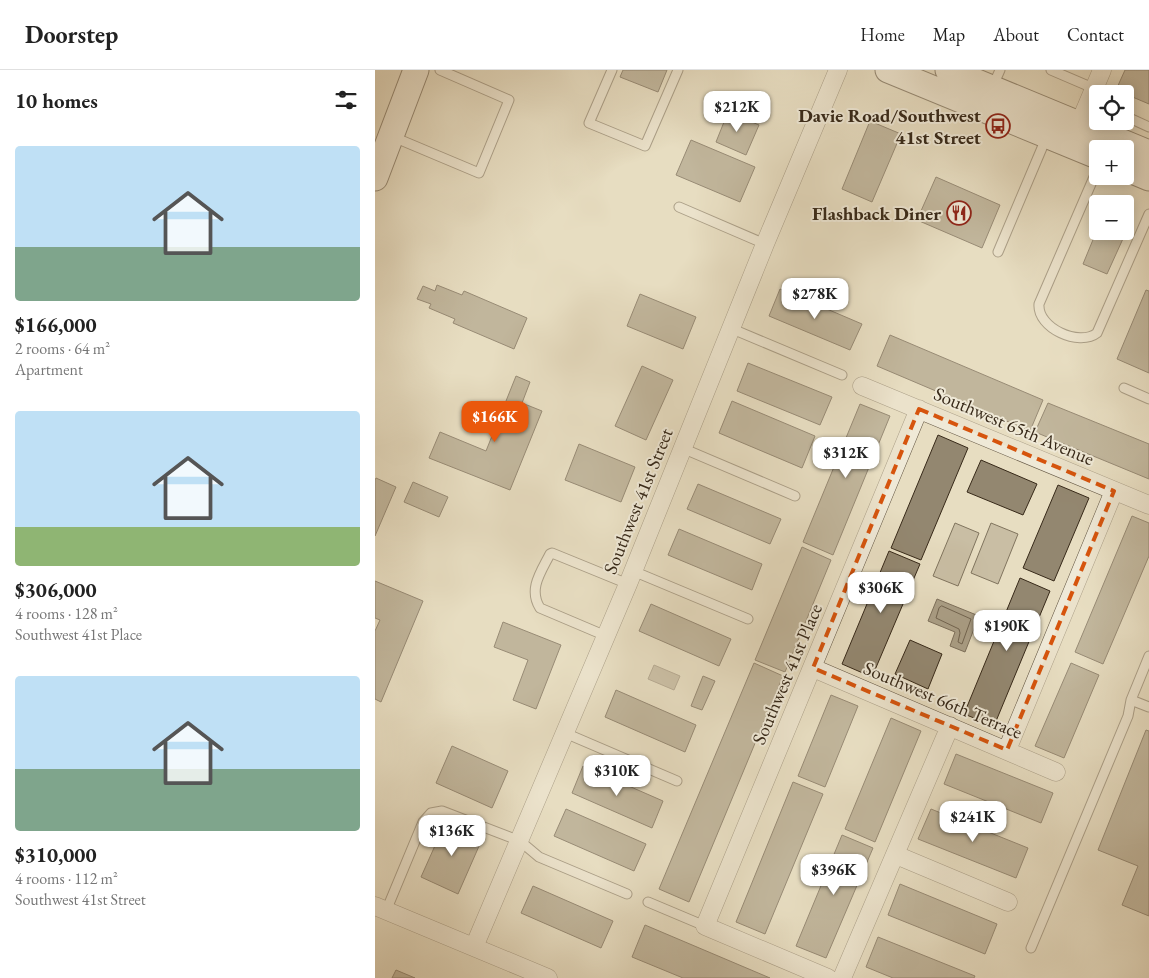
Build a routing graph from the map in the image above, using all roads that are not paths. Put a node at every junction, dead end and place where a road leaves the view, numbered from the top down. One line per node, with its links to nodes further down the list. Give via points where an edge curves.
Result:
1 (416, 70): 17 (main road)
2 (440, 70): 17 (lane, via 509,100 479,174)
3 (612, 70): 4 (lane, via 589,123 645,146)
4 (678, 70)
5 (838, 70): 27 (street, Southwest 41st Street)
6 (888, 70): 18 (main road)
7 (948, 70): 10 (main road)
8 (1051, 70): 12 (lane)
9 (1102, 70): 11 (street)
10 (996, 79): 16 (main road)
11 (1101, 85)
12 (1089, 86)
13 (1089, 111): 16 (street)
14 (1134, 120): 15 (lane)
15 (1149, 127)
16 (1075, 135): 18 (main road); 19 (main road); 20 (main road)
17 (391, 136): 22 (main road)
18 (1047, 136): 28 (lane)
19 (1089, 148)
20 (1149, 153)
21 (1134, 172): 23 (main road)
22 (375, 178)
23 (1149, 178)
24 (1091, 185): 26 (lane, via 1038,312 1041,319 1075,338 1085,339 1097,332)
25 (679, 207): 27 (lane)
26 (1149, 214)
27 (765, 244): 29 (street, Southwest 41st Street)
28 (998, 252)
29 (730, 328): 30 (lane); 35 (street, Southwest 41st Street)
30 (842, 375)
31 (862, 386): 34 (street, Southwest 65th Avenue)
32 (1124, 388): 33 (lane)
33 (1149, 399)
34 (919, 409): 36 (street, Southwest 65th Avenue); 43 (street, Southwest 41st Place)
35 (682, 448): 37 (lane); 39 (street, Southwest 41st Street)
36 (1114, 491): 38 (street, Southwest 65th Avenue); 48 (street)
37 (795, 496)
38 (1149, 505)
39 (630, 577): 40 (lane); 41 (street, Southwest 41st Street); 41 (lane, via 550,554 533,590 540,608)
40 (748, 619)
41 (606, 636): 47 (street, Southwest 41st Street)
42 (1149, 656): 44 (lane)
43 (813, 668): 46 (street, Southwest 66th Terrace); 57 (street, Southwest 41st Place)
44 (1131, 700): 45 (lane); 59 (lane, via 1128,716)
45 (1149, 707)
46 (950, 726): 48 (street, Southwest 66th Terrace); 52 (street)
47 (565, 733): 50 (lane); 51 (street, Southwest 41st Street)
48 (1007, 750): 49 (street, Southwest 66th Terrace)
49 (1056, 772)
50 (677, 780)
51 (520, 841): 53 (lane, via 539,857); 56 (lane, via 442,811 431,813 423,822); 58 (street, Southwest 41st Street)
52 (896, 855): 55 (street); 62 (street)
53 (627, 894)
54 (648, 902): 57 (lane)
55 (1008, 902)
56 (380, 908): 58 (street)
57 (705, 926): 61 (street)
58 (474, 947): 60 (street)
59 (1031, 948)
60 (549, 978)
61 (828, 978)
62 (842, 978)

